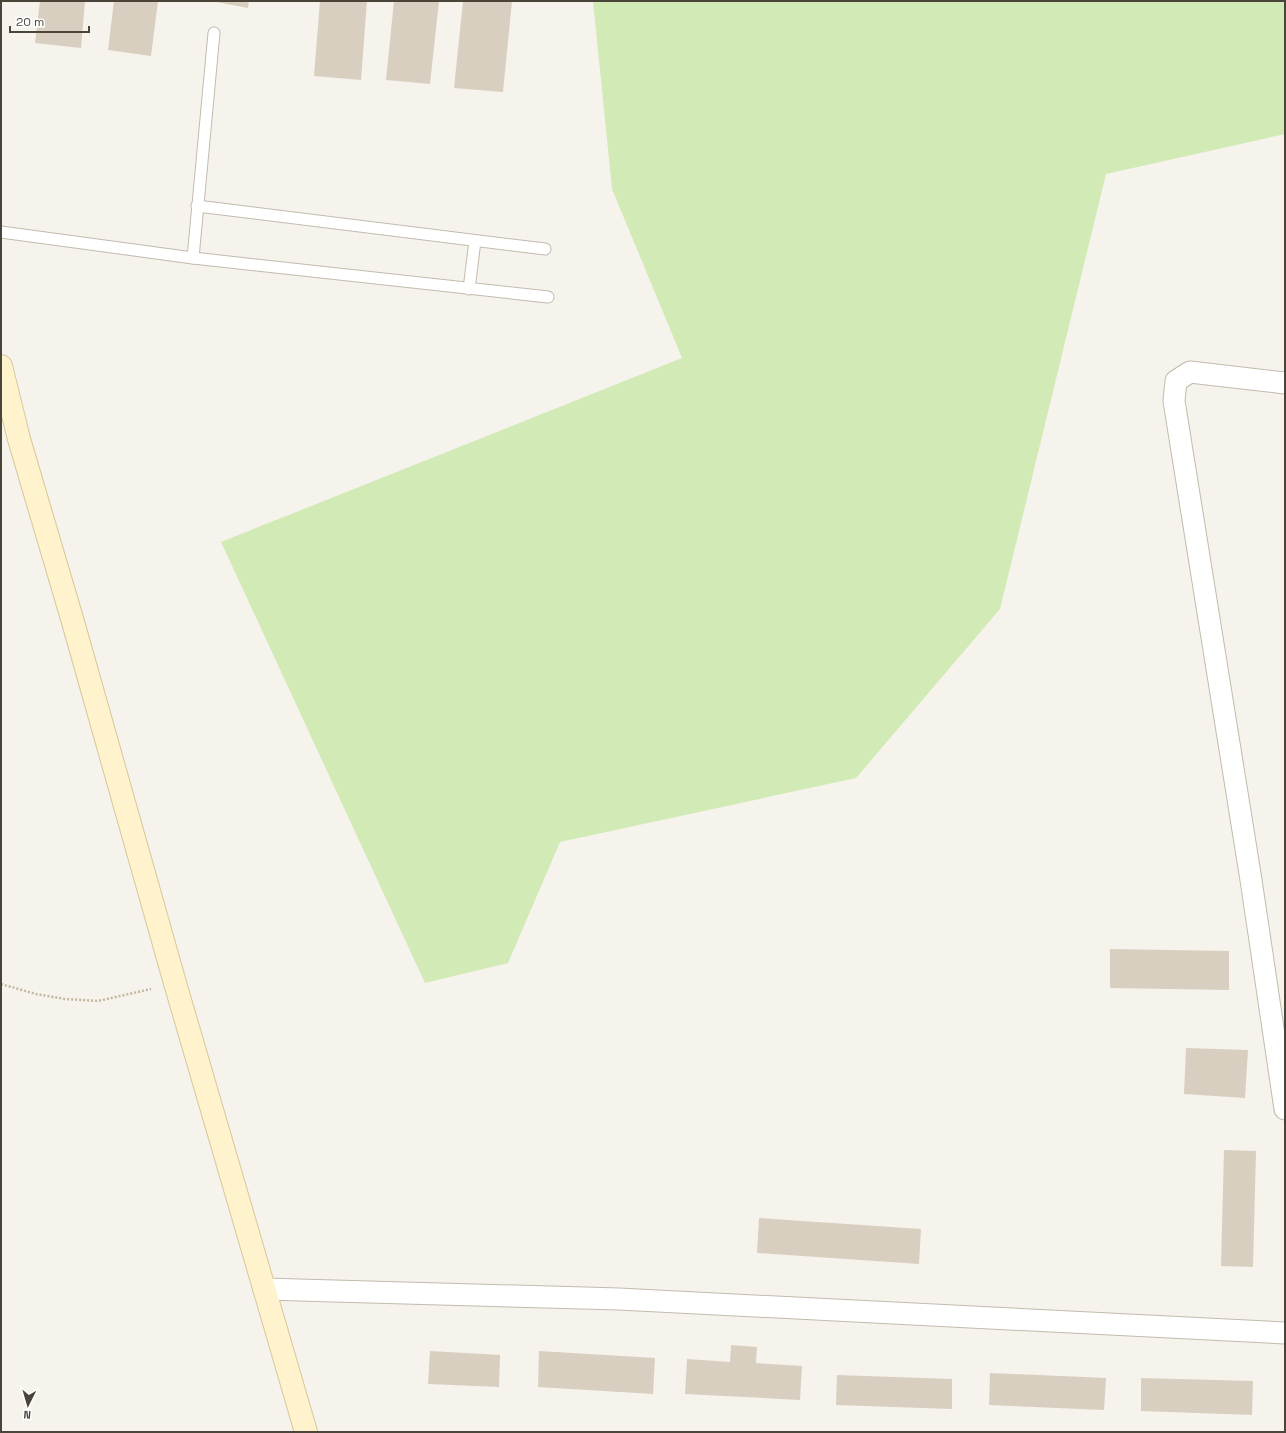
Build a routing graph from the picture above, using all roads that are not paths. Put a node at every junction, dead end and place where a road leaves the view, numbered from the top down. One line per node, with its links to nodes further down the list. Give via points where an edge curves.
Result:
1 (214, 33): 2 (lane)
2 (197, 206): 4 (lane); 6 (lane)
3 (1, 232): 6 (lane)
4 (475, 241): 5 (lane); 7 (lane)
5 (545, 249)
6 (193, 258): 7 (lane)
7 (469, 289): 8 (lane)
8 (548, 297)
9 (1, 366): 12 (main road, via 19,439)
10 (1285, 383): 11 (street, via 1190,372 1176,381 1174,401)
11 (1285, 1110)
12 (264, 1289): 13 (street, via 619,1299); 14 (main road)
13 (1285, 1333)
14 (306, 1432)

